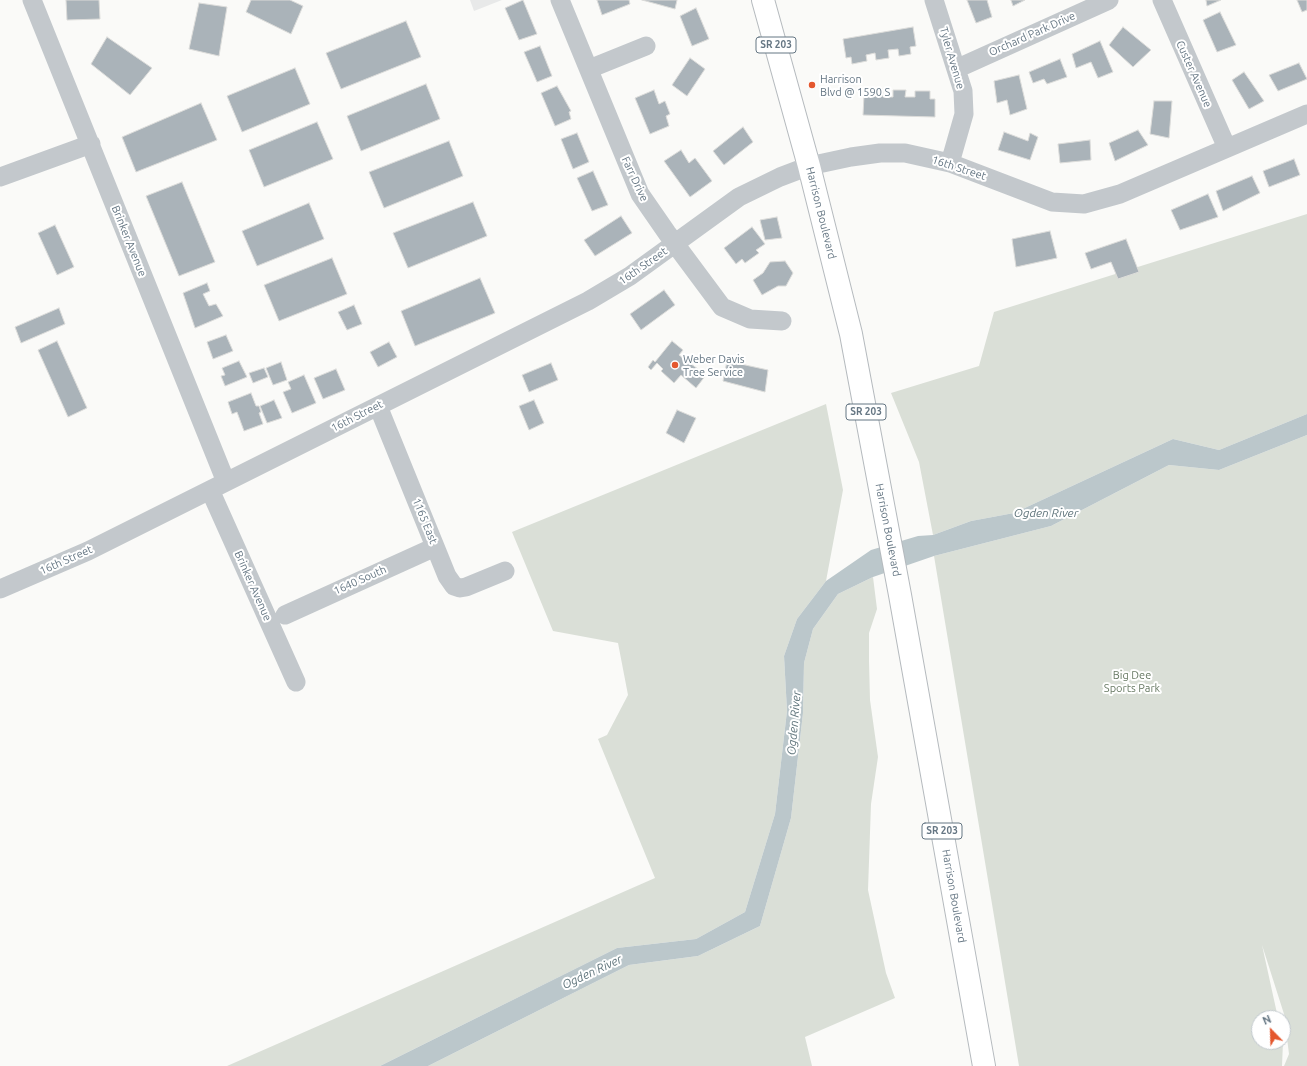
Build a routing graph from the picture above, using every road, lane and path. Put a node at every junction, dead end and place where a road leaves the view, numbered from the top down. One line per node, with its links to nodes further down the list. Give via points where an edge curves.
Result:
1 (32, 0): 11 (street, Brinker Avenue)
2 (560, 0): 8 (street, Farr Drive)
3 (763, 0): 14 (main road, Harrison Boulevard / SR 203)
4 (934, 0): 9 (street, Tyler Avenue)
5 (1109, 0): 9 (street, Orchard Park Drive)
6 (1162, 0): 12 (street, Custer Avenue)
7 (646, 46): 8 (street)
8 (589, 69): 16 (street, Farr Drive, via 640,194)
9 (956, 69): 13 (street, Tyler Avenue, via 963,91 964,114)
10 (1307, 114): 12 (street, 16th Street)
11 (91, 144): 15 (street); 19 (street, Brinker Avenue)
12 (1227, 148): 13 (street, 16th Street, via 1120,194 1084,204 1052,202)
13 (950, 163): 14 (street, 16th Street, via 905,153 880,153)
14 (809, 166): 16 (street, 16th Street, via 766,182 739,197); 25 (main road, Harrison Boulevard / SR 203, via 851,334)
15 (0, 177)
16 (674, 244): 17 (street, Farr Drive, via 722,307 750,319); 18 (street, 16th Street, via 630,276 588,301)
17 (782, 321)
18 (378, 406): 19 (street, 16th Street); 20 (street, 1165 East)
19 (218, 486): 22 (street, 16th Street, via 88,551); 24 (street, Brinker Avenue)
20 (435, 547): 21 (street, 1165 East, via 454,586 466,587); 23 (street, 1640 South)
21 (505, 571)
22 (0, 589)
23 (286, 615)
24 (296, 682)
25 (984, 1066)

